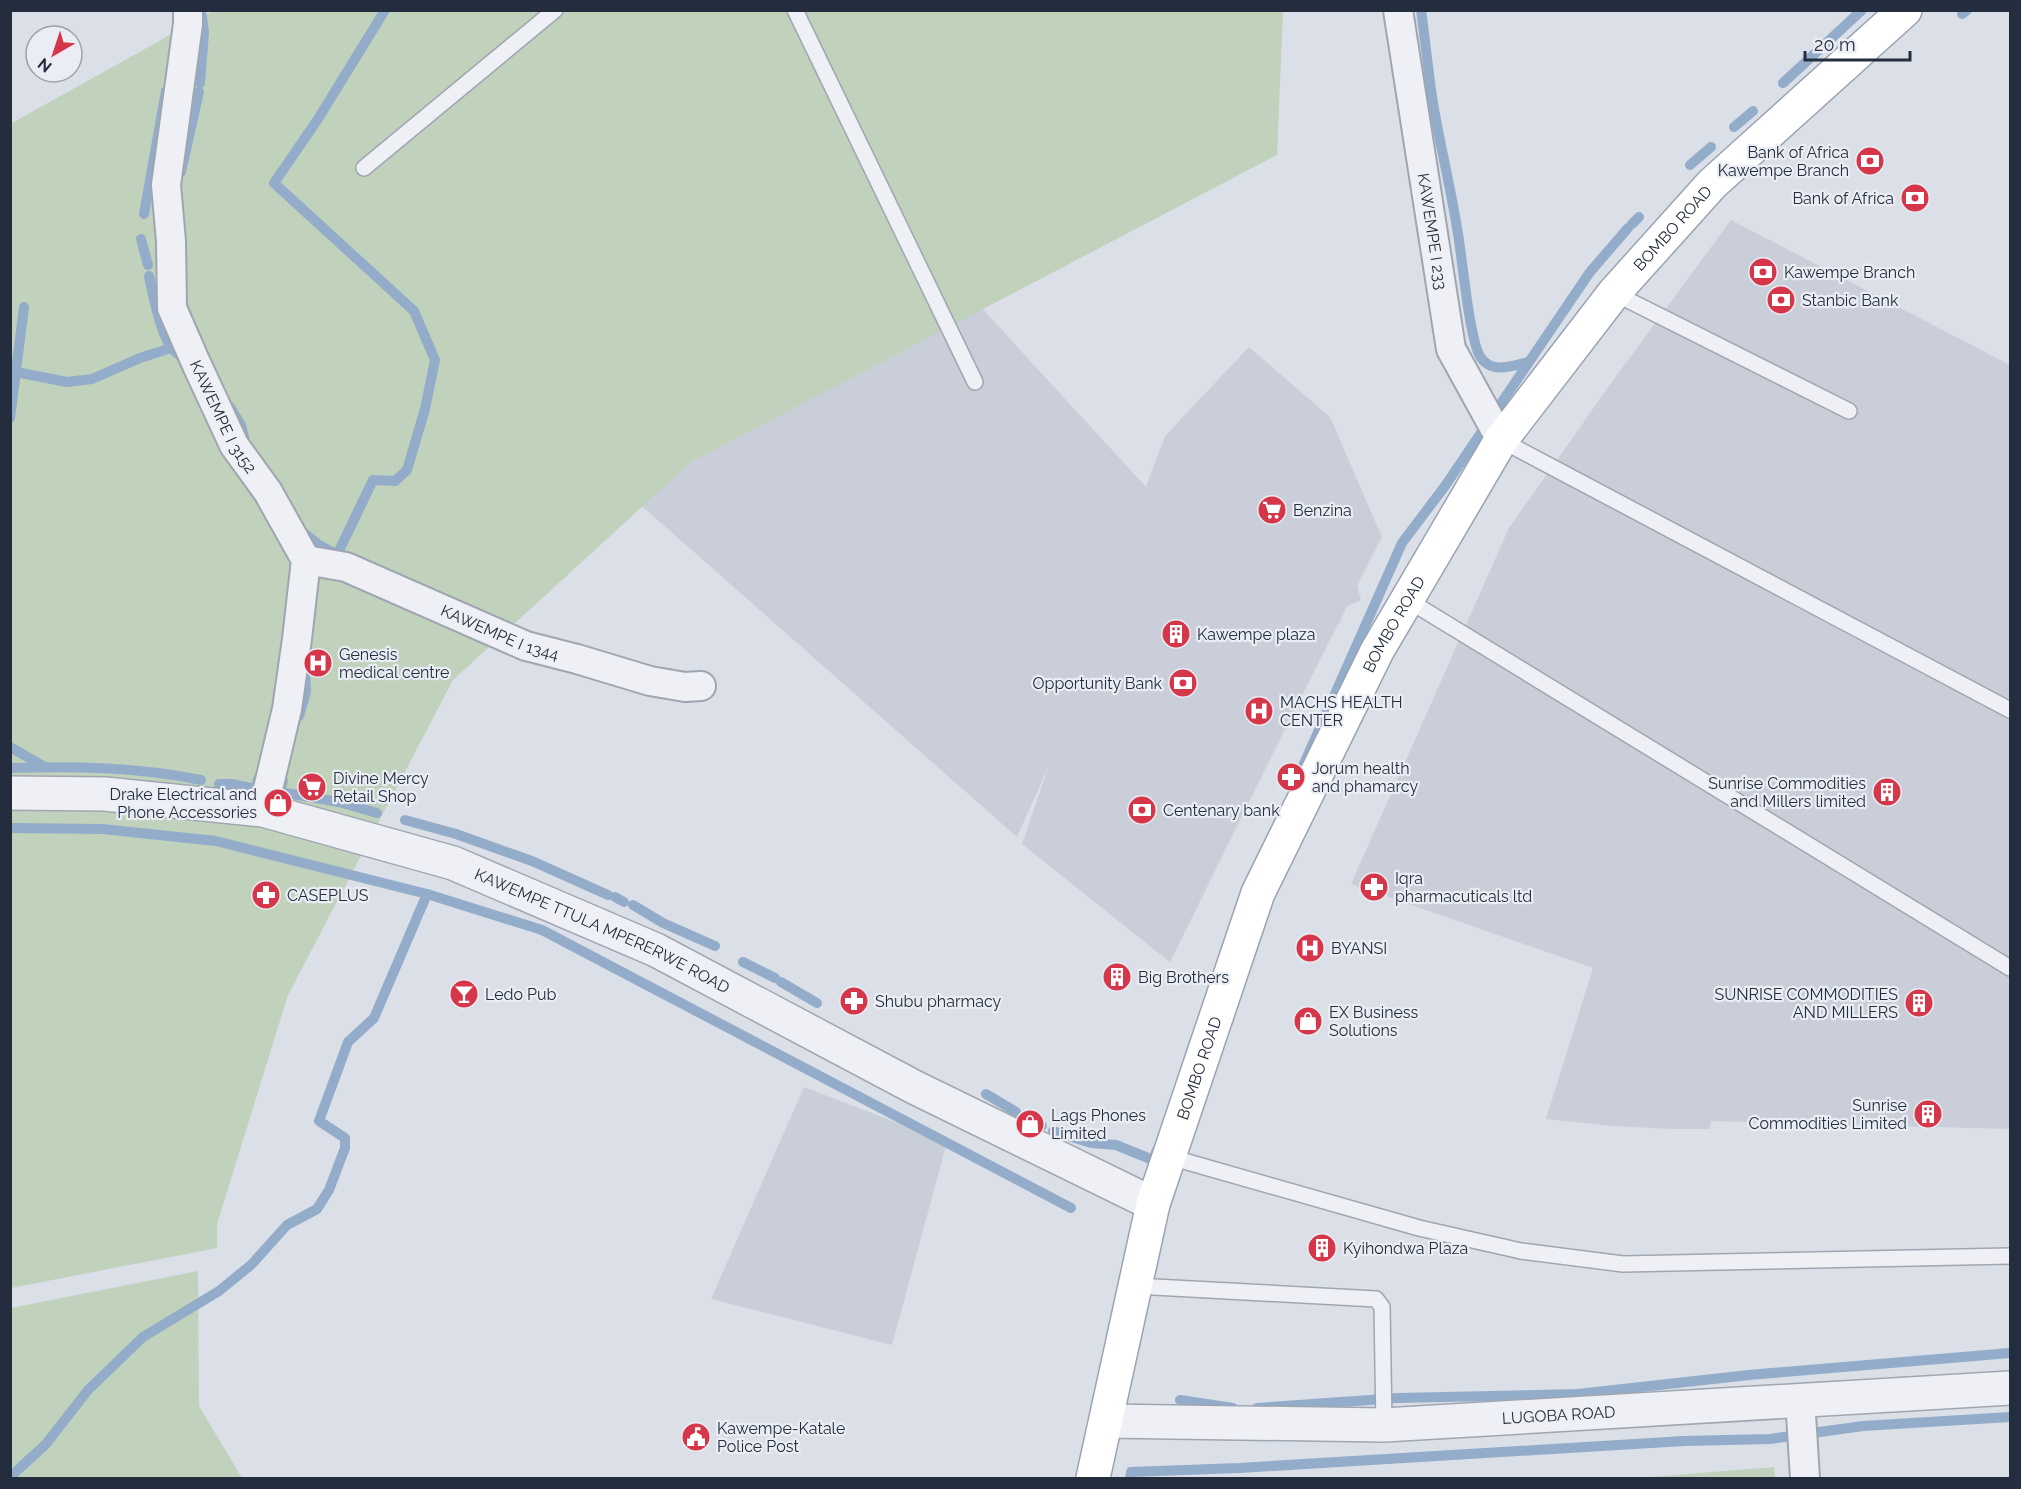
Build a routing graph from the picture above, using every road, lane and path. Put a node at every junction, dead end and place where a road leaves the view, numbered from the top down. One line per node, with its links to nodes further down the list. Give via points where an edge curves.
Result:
1 (188, 10): 11 (street, KAWEMPE I 3152, via 166,185 172,308 234,445 268,492)
2 (555, 10): 6 (lane)
3 (795, 10): 8 (lane)
4 (1398, 10): 10 (street, KAWEMPE I 233, via 1451,349)
5 (1905, 10): 7 (main road, BOMBO ROAD, via 1712,184)
6 (364, 168)
7 (1614, 293): 9 (lane); 10 (main road, BOMBO ROAD)
8 (975, 382)
9 (1849, 411)
10 (1501, 440): 12 (main road, BOMBO ROAD); 14 (lane)
11 (306, 560): 13 (street, KAWEMPE I 1344, via 346,567 526,646 650,681); 16 (street, via 287,709)
12 (1406, 599): 17 (lane); 18 (main road, BOMBO ROAD, via 1258,893)
13 (701, 686)
14 (2010, 710)
15 (10, 793): 16 (street, KAWEMPE TTULA MPERERWE ROAD, via 105,794)
16 (263, 810): 19 (street, KAWEMPE TTULA MPERERWE ROAD, via 453,863 656,950 914,1087)
17 (2010, 968)
18 (1170, 1157): 19 (main road, BOMBO ROAD); 20 (lane, via 1419,1228 1521,1251 1623,1264)
19 (1153, 1204): 21 (main road, BOMBO ROAD)
20 (2010, 1256)
21 (1136, 1286): 24 (main road, BOMBO ROAD); 25 (lane, via 1376,1299 1382,1307)
22 (2010, 1388): 23 (street, LUGOBA ROAD)
23 (1800, 1400): 25 (street, LUGOBA ROAD); 27 (street)
24 (1106, 1421): 25 (street, LUGOBA ROAD); 26 (main road, BOMBO ROAD)
25 (1384, 1425)
26 (1093, 1479)
27 (1805, 1479)

